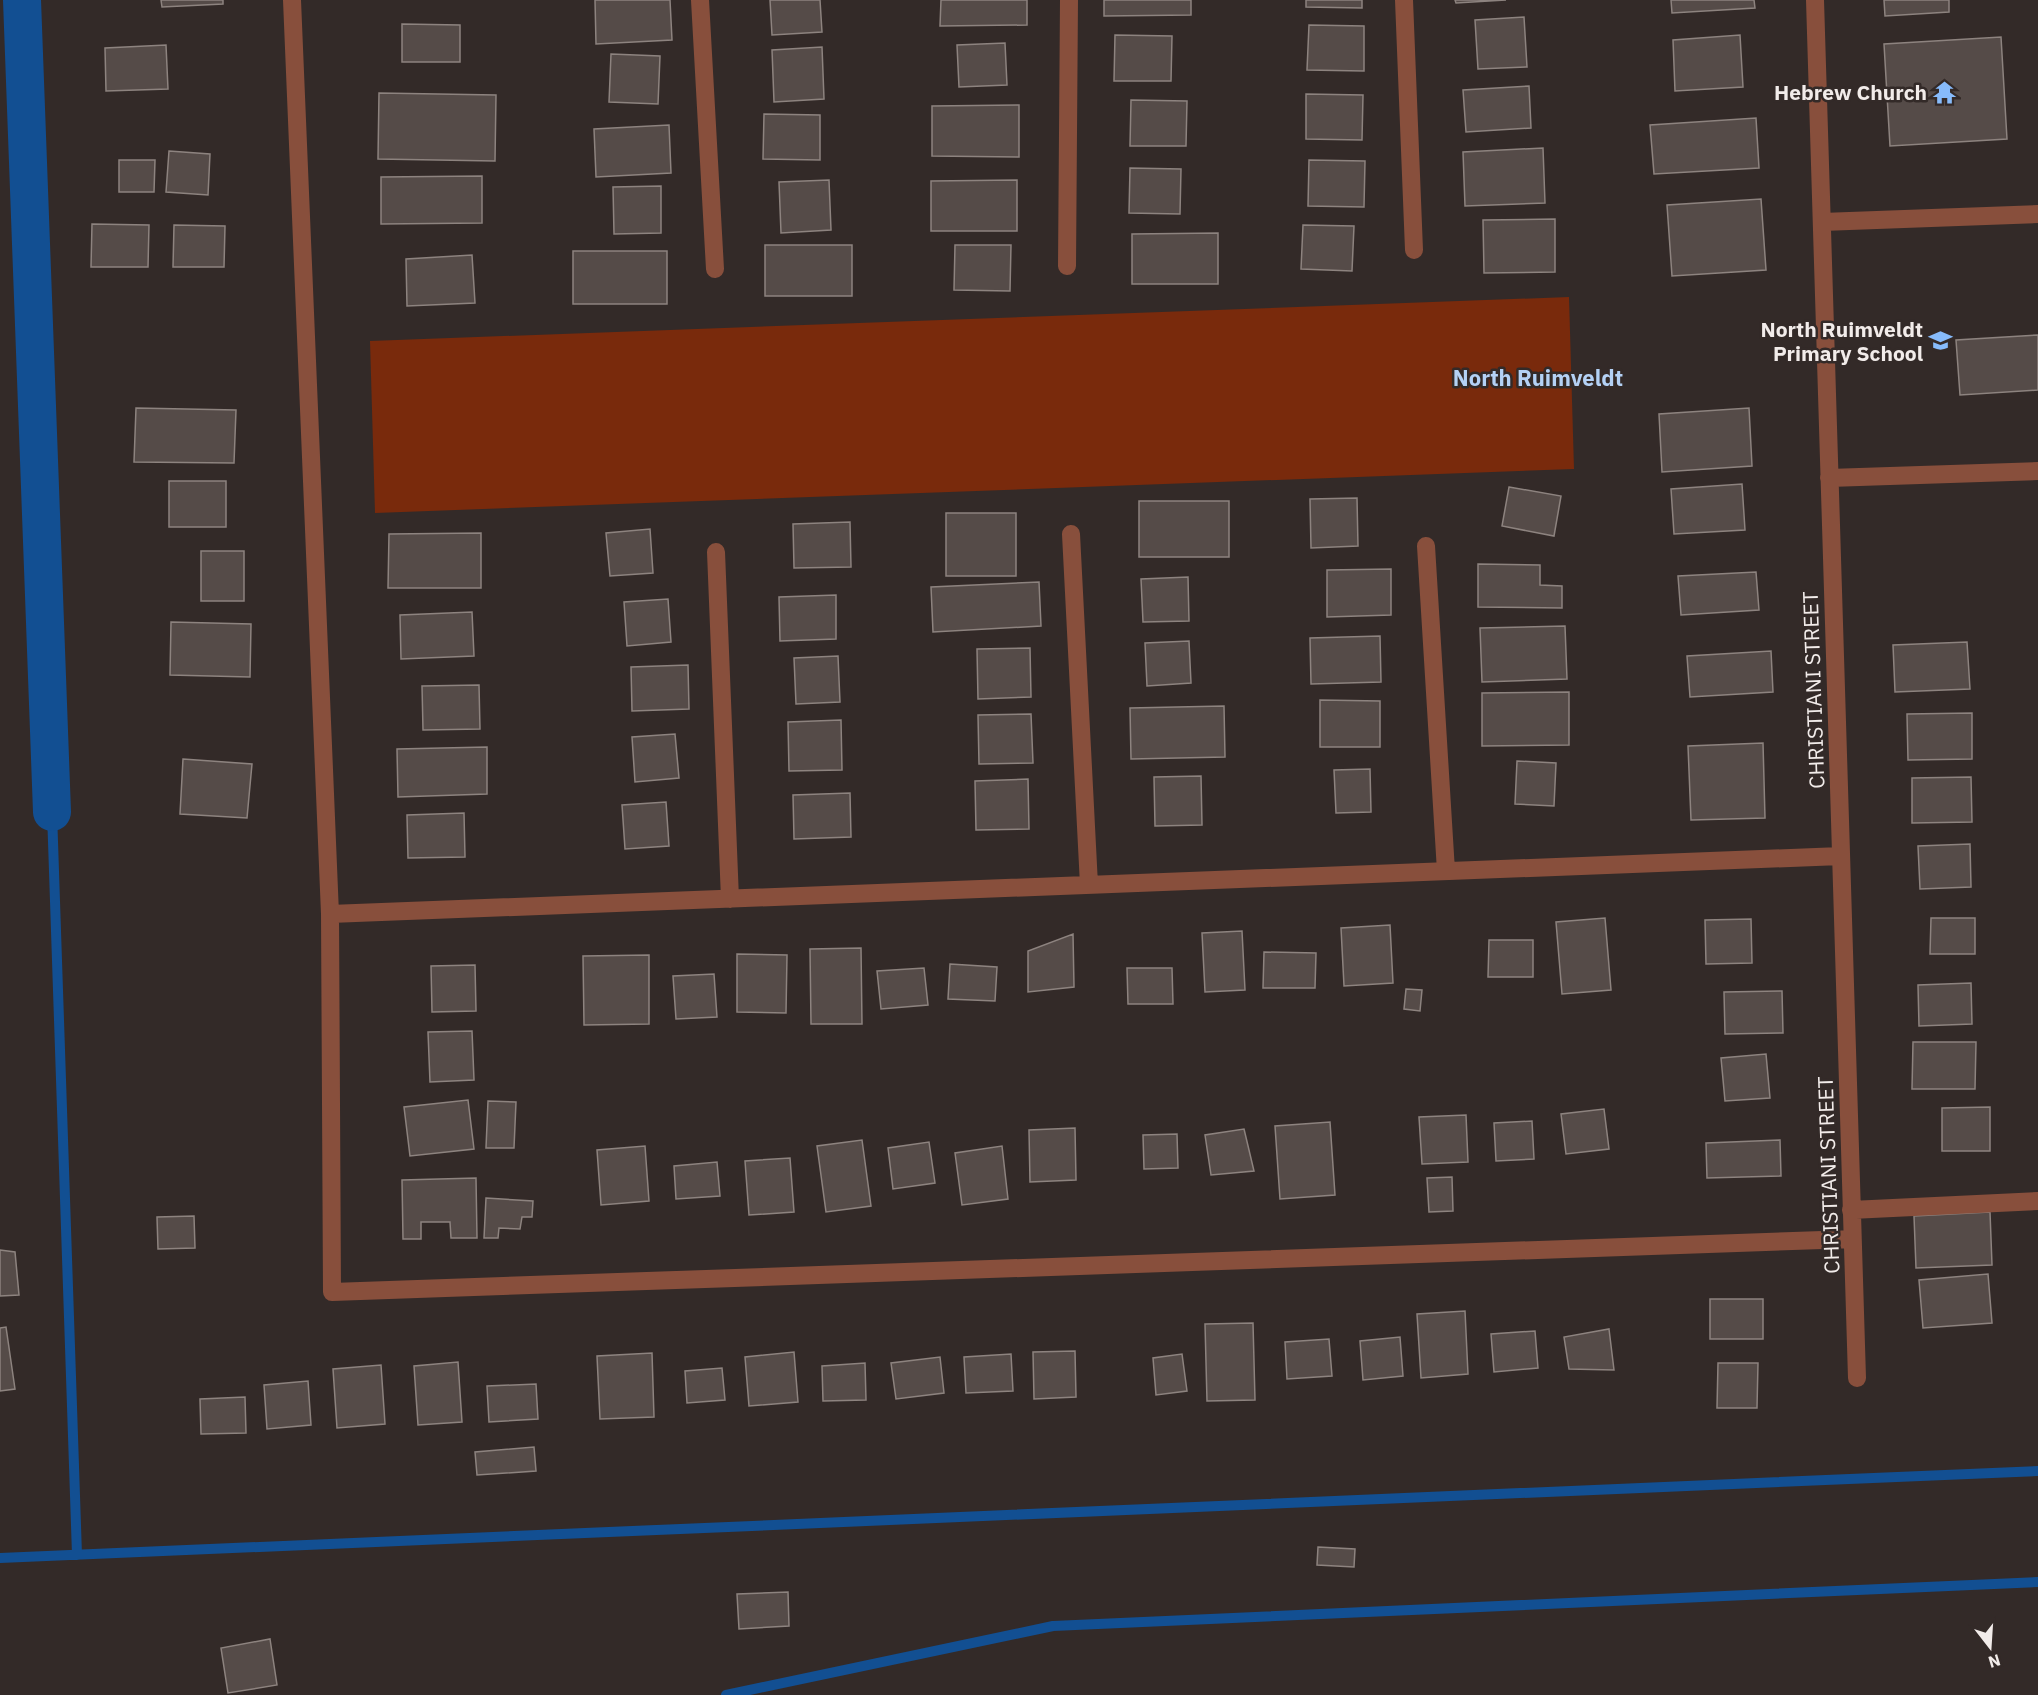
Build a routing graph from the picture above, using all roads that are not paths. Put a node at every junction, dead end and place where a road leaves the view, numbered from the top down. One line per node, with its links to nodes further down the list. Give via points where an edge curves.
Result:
1 (292, 0): 20 (street)
2 (700, 0): 10 (street)
3 (1069, 0): 9 (street)
4 (1404, 0): 8 (street)
5 (1815, 0): 7 (street, CHRISTIANI STREET)
6 (2038, 214): 7 (street)
7 (1822, 222): 12 (street, CHRISTIANI STREET)
8 (1414, 250)
9 (1067, 266)
10 (715, 269)
11 (2038, 471): 12 (street)
12 (1829, 478): 16 (street, CHRISTIANI STREET)
13 (1071, 534): 18 (street)
14 (1426, 546): 17 (street)
15 (716, 552): 19 (street)
16 (1841, 856): 17 (street); 22 (street, CHRISTIANI STREET)
17 (1446, 871): 18 (street)
18 (1089, 885): 19 (street)
19 (730, 899): 20 (street)
20 (330, 914): 23 (street, via 332,1292)
21 (2038, 1201): 22 (street)
22 (1851, 1210): 23 (street, CHRISTIANI STREET)
23 (1852, 1239): 24 (street, CHRISTIANI STREET)
24 (1857, 1378)

